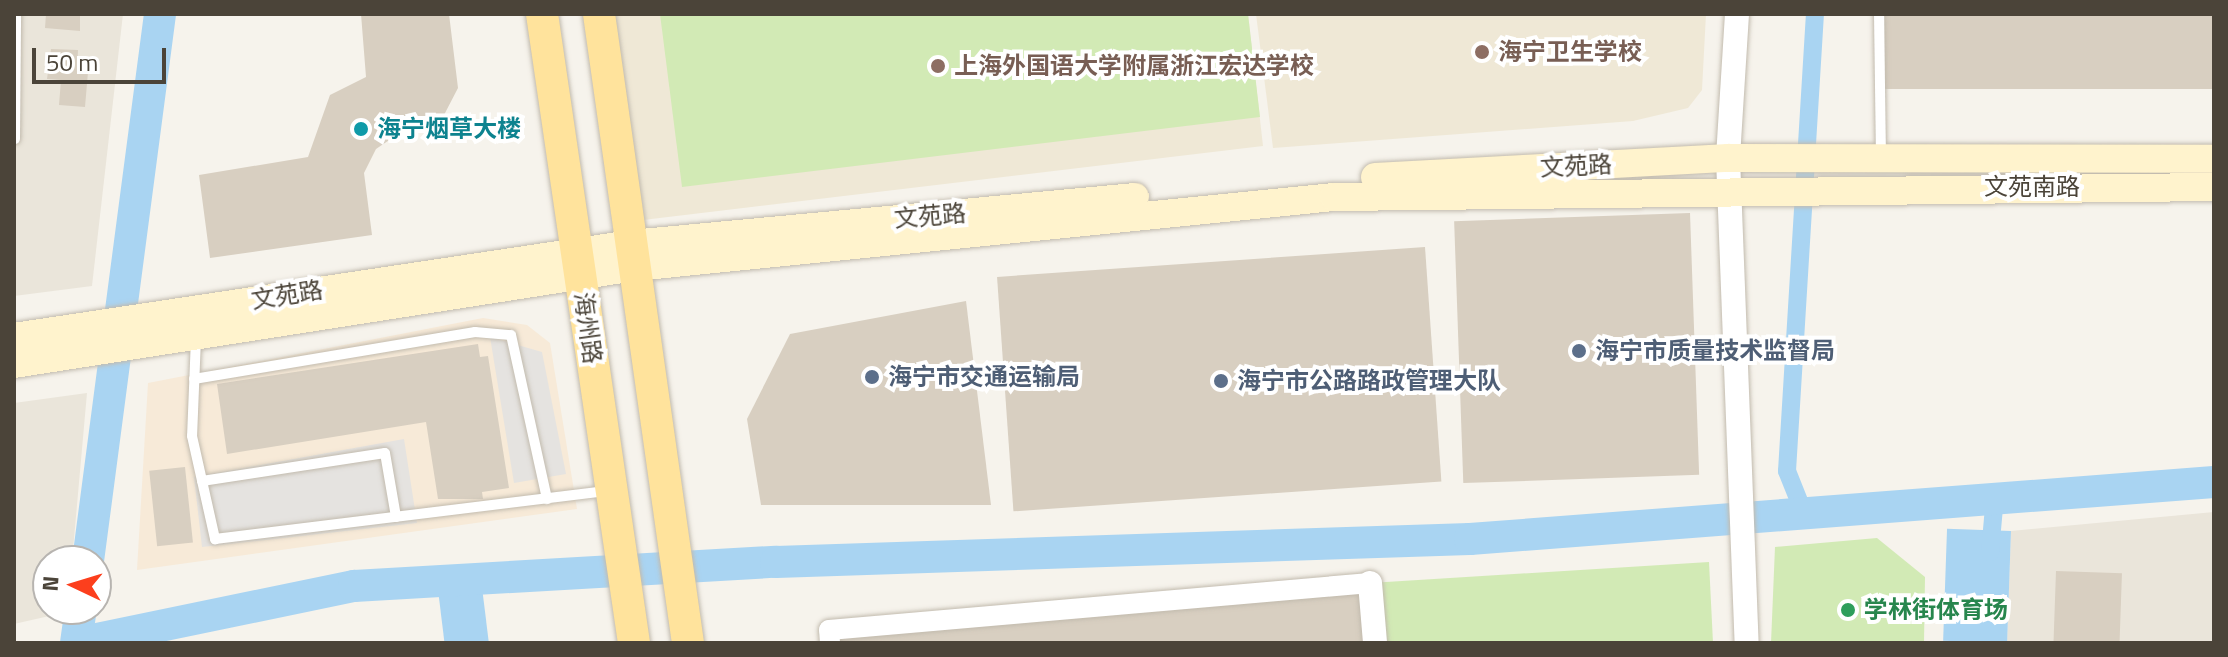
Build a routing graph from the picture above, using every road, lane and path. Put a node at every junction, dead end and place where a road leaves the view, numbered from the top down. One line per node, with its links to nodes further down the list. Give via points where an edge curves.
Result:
1 (16, 14): 6 (lane)
2 (542, 14): 15 (main road, 海州路)
3 (599, 14): 14 (main road)
4 (1737, 14): 9 (street)
5 (1879, 14): 8 (lane)
6 (15, 139)
7 (1851, 157): 8 (main road, 文苑南路); 9 (main road, 文苑路)
8 (1881, 157): 10 (main road, 文苑南路)
9 (1728, 158): 13 (street); 14 (main road, 文苑路, via 1319,180)
10 (2214, 159)
11 (1850, 187): 12 (main road, 文苑南路); 13 (main road, 文苑路)
12 (2214, 187)
13 (1731, 188): 14 (main road, 文苑路, via 1334,197); 29 (street)
14 (633, 255): 15 (main road, 文苑路); 26 (main road)
15 (580, 264): 16 (main road, 文苑路); 21 (main road, 海州路)
16 (189, 328): 17 (main road, 文苑路, via 55,330); 18 (main road, 文苑路); 19 (lane)
17 (14, 337)
18 (14, 364)
19 (194, 379): 20 (lane, via 192,436); 22 (lane, via 475,332 511,335)
20 (202, 481): 23 (lane, via 215,539); 23 (lane, via 385,453)
21 (611, 491): 22 (lane); 25 (main road, 海州路)
22 (547, 499): 23 (lane)
23 (396, 517)
24 (1370, 583): 27 (street, via 829,630); 28 (street)
25 (631, 627)
26 (688, 643)
27 (830, 643)
28 (1375, 643)
29 (1747, 643)

